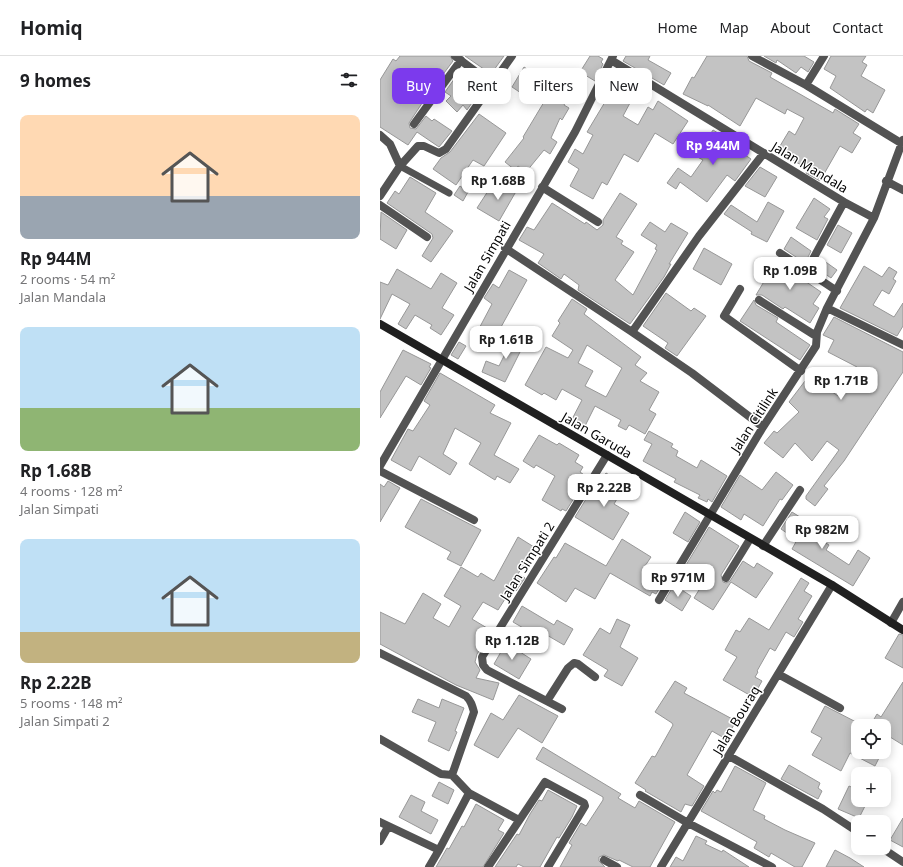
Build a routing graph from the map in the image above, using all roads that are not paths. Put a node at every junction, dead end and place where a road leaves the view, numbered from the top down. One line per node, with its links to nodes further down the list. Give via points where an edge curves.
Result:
1 (512, 56): 7 (street)
2 (752, 56): 8 (street)
3 (824, 56): 8 (street)
4 (458, 58): 6 (street); 10 (street)
5 (612, 58): 13 (street, Jalan Mandala); 16 (street, Jalan Simpati, via 575,132)
6 (471, 68)
7 (503, 68)
8 (806, 85): 12 (street)
9 (478, 104): 14 (street, via 446,149 439,153 418,146)
10 (414, 124)
11 (380, 135): 14 (street, via 390,144)
12 (902, 141): 15 (street, Jalan Citilink)
13 (764, 153): 20 (street, Jalan Mandala); 33 (street, via 699,236)
14 (400, 166): 18 (lane); 19 (street)
15 (886, 181): 17 (street); 22 (street, Jalan Citilink)
16 (542, 187): 23 (street); 25 (street, Jalan Simpati)
17 (903, 190)
18 (449, 193)
19 (380, 196)
20 (844, 202): 22 (street, Jalan Mandala); 27 (street)
21 (380, 205): 24 (street)
22 (874, 218): 29 (street, Jalan Citilink)
23 (598, 222)
24 (427, 237)
25 (505, 248): 33 (street); 36 (street, Jalan Simpati)
26 (780, 253): 27 (street)
27 (807, 270): 29 (street)
28 (740, 290): 37 (street, via 724,314 725,318)
29 (837, 291): 31 (street, Jalan Citilink)
30 (759, 300): 34 (street)
31 (827, 308): 34 (street, Jalan Citilink); 35 (street)
32 (380, 324): 36 (street, Jalan Garuda)
33 (632, 332): 38 (street, via 692,373)
34 (816, 336): 37 (street, Jalan Citilink, via 816,346)
35 (903, 345)
36 (441, 359): 39 (street, Jalan Garuda); 40 (street, Jalan Simpati)
37 (801, 371): 38 (street, Jalan Citilink)
38 (763, 427): 43 (street, Jalan Citilink)
39 (607, 455): 43 (street, Jalan Garuda); 56 (street, Jalan Simpati 2, via 482,657 487,670)
40 (380, 466)
41 (380, 471): 44 (street)
42 (800, 490): 46 (street)
43 (709, 515): 45 (street, Jalan Garuda); 49 (street, Jalan Citilink)
44 (474, 520)
45 (750, 539): 46 (street, Jalan Garuda); 47 (street)
46 (763, 546): 48 (street, Jalan Garuda)
47 (726, 578)
48 (832, 585): 51 (street, Jalan Garuda); 54 (street, Jalan Bouraq)
49 (659, 600)
50 (903, 602): 51 (street)
51 (891, 623): 52 (street, Jalan Garuda)
52 (903, 630)
53 (380, 653): 61 (street, via 466,696 471,701 474,712)
54 (778, 674): 57 (street); 60 (street, Jalan Bouraq)
55 (595, 677): 56 (street, via 574,663)
56 (547, 701): 58 (street, Jalan Simpati 2)
57 (840, 708)
58 (562, 709)
59 (380, 739): 61 (street, via 441,774)
60 (729, 756): 66 (street, Jalan Bouraq); 68 (street)
61 (452, 775): 62 (street)
62 (469, 793): 64 (street); 70 (street)
63 (640, 795): 66 (street)
64 (519, 820): 75 (street); 76 (street, via 545,782 584,803 584,809)
65 (380, 822): 67 (street)
66 (688, 823): 78 (street, Jalan Bouraq); 79 (street)
67 (388, 827): 69 (street); 70 (street)
68 (851, 827)
69 (380, 842)
70 (439, 850): 74 (street)
71 (891, 854): 73 (street)
72 (604, 860): 77 (street)
73 (903, 862)
74 (430, 867)
75 (488, 867)
76 (548, 867)
77 (615, 867)
78 (662, 867)
79 (772, 867)

